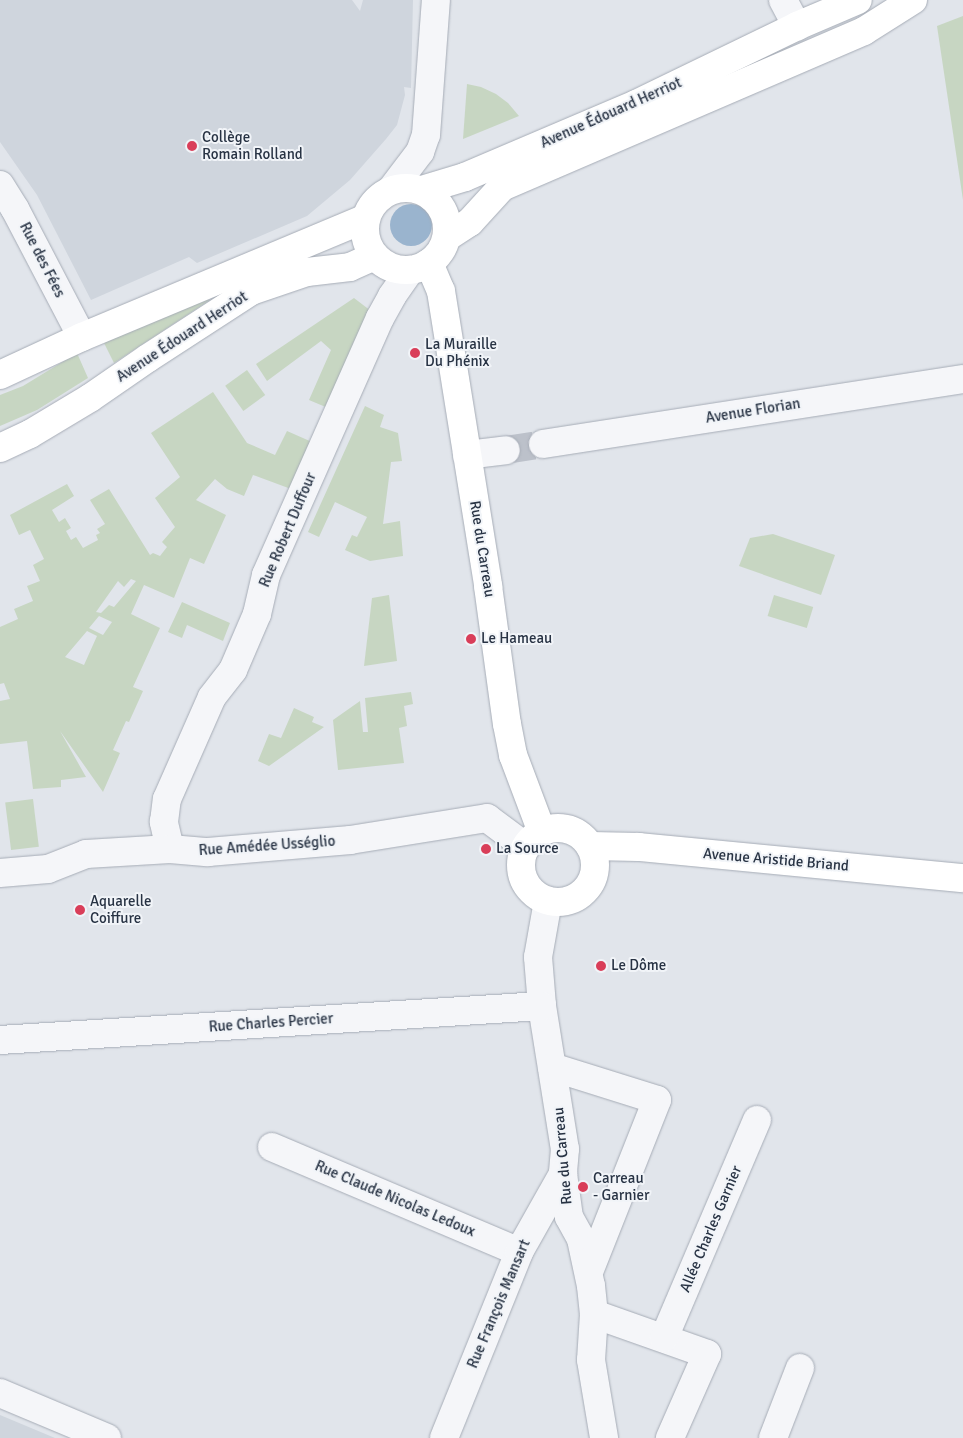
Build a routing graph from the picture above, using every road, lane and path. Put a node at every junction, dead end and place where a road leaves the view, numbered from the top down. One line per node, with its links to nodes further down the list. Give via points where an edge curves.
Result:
1 (436, 0): 8 (street, via 426,135 420,152)
2 (782, 0): 5 (street)
3 (858, 0): 5 (street, Avenue Édouard Herriot)
4 (913, 0): 6 (street, Avenue Édouard Herriot, via 864,31)
5 (797, 26): 6 (street, Avenue Édouard Herriot, via 798,43 789,51 702,86); 9 (street, Avenue Édouard Herriot, via 627,108 465,177)
6 (672, 112): 11 (street, Avenue Édouard Herriot, via 502,187 470,222)
7 (0, 185): 14 (street, Rue des Fées, via 16,209)
8 (391, 190): 9 (street); 10 (street, via 380,197)
9 (422, 190): 11 (street, via 440,205 448,225)
10 (366, 218): 12 (street, via 368,245); 14 (street, Avenue Édouard Herriot)
11 (447, 237): 13 (street, via 441,252)
12 (375, 256): 13 (street, via 385,265 397,269); 18 (street, Avenue Édouard Herriot, via 350,266 308,272 251,291 90,398)
13 (420, 267): 20 (street, Rue du Carreau, via 441,291); 23 (street, Rue Robert Duffour, via 392,296 380,318 266,575 256,614 233,670 212,697 167,799 164,822)
14 (82, 337): 15 (street, Avenue Édouard Herriot)
15 (0, 375)
16 (963, 379): 17 (street, Avenue Florian)
17 (542, 444)
18 (0, 448)
19 (506, 450): 20 (street)
20 (467, 455): 21 (street, Rue du Carreau, via 507,724)
21 (534, 839): 22 (street, via 552,828 574,831); 23 (street, Rue Amédée Usséglio, via 487,818 350,840 208,852); 26 (street, via 521,857 520,868 529,889)
22 (590, 846): 25 (street, Avenue Aristide Briand, via 639,847); 26 (street, via 595,867 588,887 570,900)
23 (170, 850): 24 (street, Rue Amédée Usséglio, via 86,854 48,868)
24 (0, 873)
25 (963, 878)
26 (548, 901): 27 (street, Rue du Carreau, via 538,957)
27 (542, 1006): 28 (street, Rue Charles Percier); 29 (street, Rue du Carreau)
28 (0, 1040)
29 (552, 1066): 32 (street, Rue du Carreau, via 565,1149); 34 (street, via 657,1100)
30 (757, 1120): 36 (street, Allée Charles Garnier)
31 (272, 1147): 33 (street, Rue Claude Nicolas Ledoux)
32 (563, 1174): 33 (street, Rue François Mansart); 34 (street, Rue du Carreau, via 569,1217 581,1239)
33 (519, 1252): 40 (street, Rue François Mansart)
34 (588, 1272): 35 (street, Rue du Carreau)
35 (594, 1314): 36 (street); 41 (street, Rue du Carreau, via 590,1360)
36 (664, 1338): 42 (street, via 707,1354)
37 (800, 1368): 43 (street)
38 (0, 1393): 39 (street)
39 (107, 1438)
40 (444, 1438)
41 (604, 1438)
42 (670, 1438)
43 (773, 1438)

